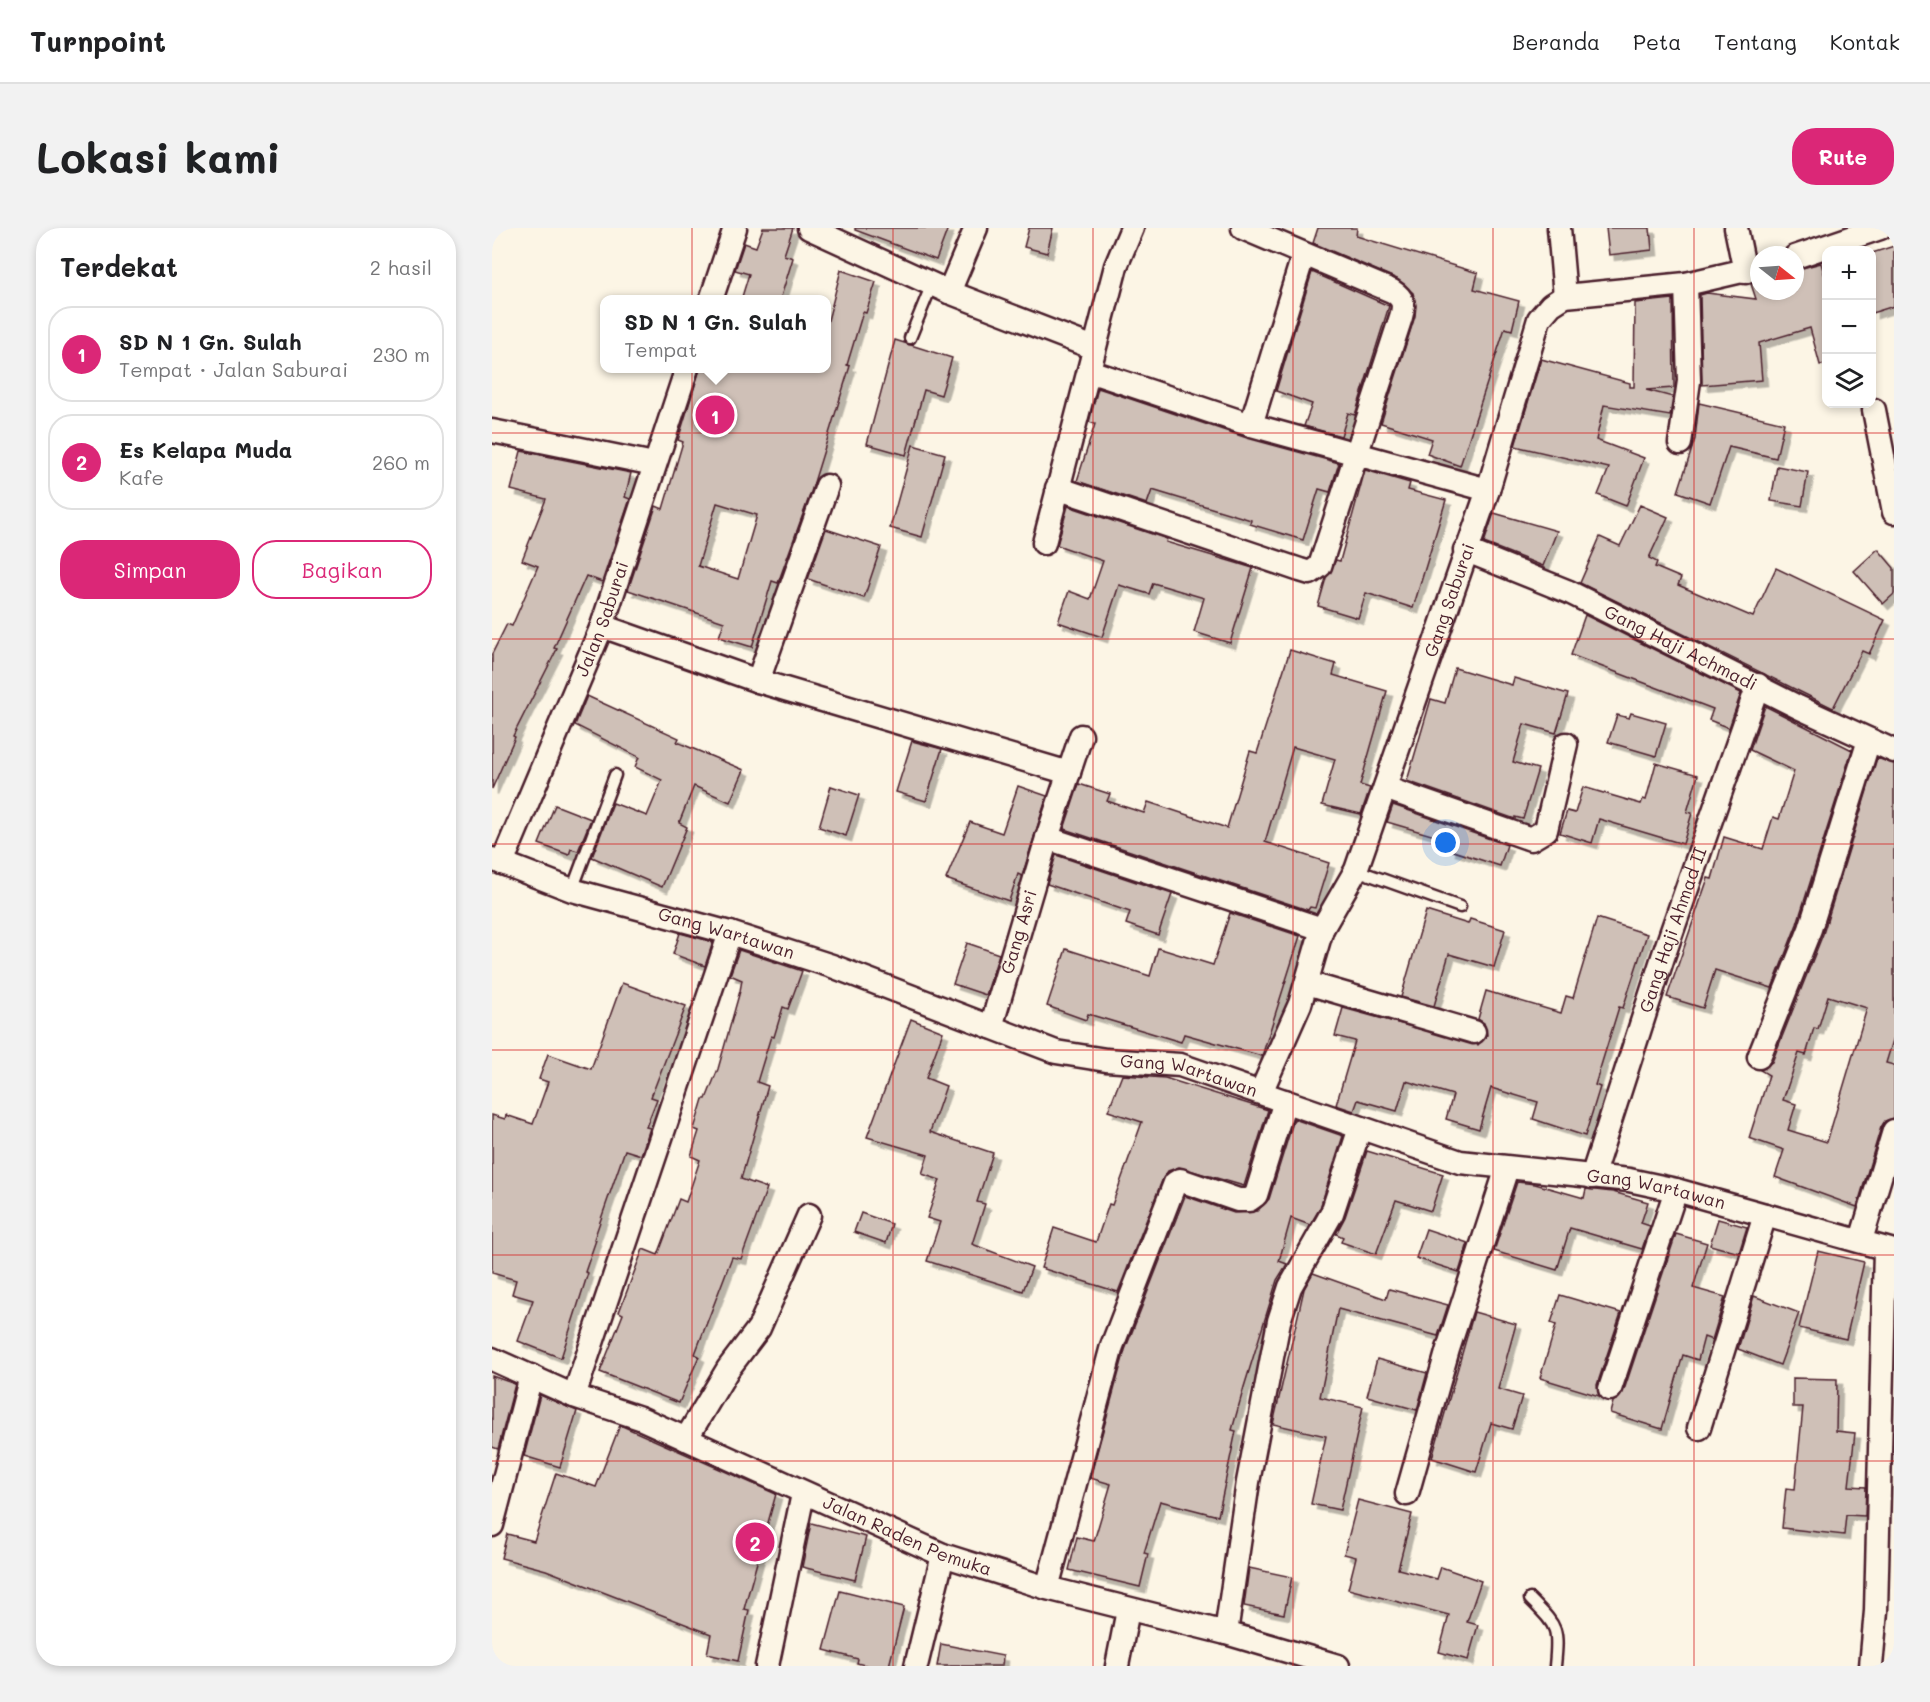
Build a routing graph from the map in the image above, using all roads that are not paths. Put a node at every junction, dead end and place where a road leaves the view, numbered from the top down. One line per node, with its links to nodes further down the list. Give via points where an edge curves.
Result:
1 (735, 228): 15 (street)
2 (809, 228): 14 (street)
3 (976, 228): 14 (street)
4 (1132, 228): 18 (street, via 1116,266)
5 (1243, 228): 10 (street)
6 (1558, 228): 16 (street)
7 (1736, 228): 11 (street)
8 (1880, 228): 9 (street)
9 (1804, 254)
10 (1303, 256): 22 (street); 25 (street, via 1392,291 1403,303)
11 (1750, 264)
12 (1750, 269): 13 (street)
13 (1686, 284): 16 (street); 24 (street, via 1689,381)
14 (940, 288): 17 (lane); 18 (street)
15 (713, 295)
16 (1565, 296): 29 (street, Gang Saburai, via 1539,319)
17 (910, 338)
18 (1094, 348): 19 (street)
19 (1089, 371): 22 (street); 28 (street)
20 (686, 373): 26 (street, Jalan Saburai)
21 (1875, 410): 30 (street)
22 (1251, 425): 25 (street)
23 (492, 431): 26 (street)
24 (1680, 443)
25 (1356, 454): 28 (street, via 1323,560 1310,573); 29 (street)
26 (654, 464): 33 (street, Jalan Saburai)
27 (827, 486): 34 (street)
28 (1057, 488): 31 (street)
29 (1488, 490): 32 (street, Gang Saburai)
30 (1894, 512)
31 (1044, 543)
32 (1465, 550): 35 (street, Gang Haji Achmadi, via 1569,592); 42 (street, Gang Saburai)
33 (602, 626): 34 (street); 44 (street, Jalan Saburai)
34 (758, 681): 40 (street)
35 (1758, 685): 37 (street, Gang Haji Achmadi); 59 (street, Gang Haji Ahmad II, via 1663,957)
36 (1081, 736): 40 (street, Gang Asri)
37 (1869, 740): 39 (street, Gang Haji Achmadi); 53 (street, via 1810,929)
38 (1566, 744): 42 (street, via 1546,830 1531,839)
39 (1894, 751)
40 (1069, 773): 43 (street, Gang Asri)
41 (615, 775): 46 (lane)
42 (1385, 788): 45 (street, Gang Saburai)
43 (1047, 838): 48 (street); 51 (street, Gang Asri)
44 (497, 861): 46 (street, Gang Wartawan)
45 (1356, 870): 47 (lane); 48 (street, Gang Saburai)
46 (572, 890): 49 (street, Gang Wartawan)
47 (1460, 908)
48 (1322, 929): 50 (street, Gang Saburai)
49 (730, 933): 51 (street, Gang Wartawan, via 832,966); 68 (street)
50 (1307, 983): 52 (street); 54 (street, Gang Saburai)
51 (991, 1026): 54 (street, Gang Wartawan, via 1056,1052 1180,1065)
52 (1474, 1032)
53 (1759, 1057)
54 (1261, 1092): 55 (street, Gang Wartawan)
55 (1285, 1101): 56 (street, Gang Wartawan); 75 (street, via 1256,1195 1238,1200 1180,1180 1175,1183 1112,1346)
56 (1360, 1128): 58 (street, Gang Wartawan, via 1460,1162); 78 (street, via 1332,1213 1290,1287 1279,1321 1248,1482)
57 (1894, 1131): 63 (street)
58 (1507, 1168): 59 (street, Gang Wartawan); 72 (street, via 1448,1349)
59 (1592, 1177): 60 (street, Gang Wartawan)
60 (1676, 1190): 62 (street, Gang Wartawan); 67 (street)
61 (809, 1215): 70 (street, via 759,1328 728,1369)
62 (1765, 1215): 63 (street, Gang Wartawan); 69 (street)
63 (1861, 1240): 64 (street, Gang Wartawan)
64 (1890, 1250): 85 (street)
65 (492, 1359): 66 (street, Jalan Raden Pemuka)
66 (531, 1376): 68 (street, Jalan Raden Pemuka); 73 (street)
67 (1610, 1389)
68 (574, 1396): 70 (street, Jalan Raden Pemuka, via 640,1418)
69 (1699, 1428)
70 (686, 1439): 71 (street, Jalan Raden Pemuka)
71 (803, 1494): 74 (street, Jalan Raden Pemuka); 80 (street)
72 (1407, 1494)
73 (492, 1525)
74 (943, 1555): 75 (street, Jalan Raden Pemuka); 81 (street)
75 (1047, 1588): 77 (street, Jalan Raden Pemuka)
76 (1530, 1599): 84 (lane, via 1556,1627)
77 (1128, 1610): 78 (street, Jalan Raden Pemuka); 82 (street)
78 (1226, 1633): 79 (street, Jalan Raden Pemuka)
79 (1278, 1658): 83 (street, Jalan Raden Pemuka)
80 (773, 1664)
81 (916, 1666)
82 (1117, 1666)
83 (1338, 1666)
84 (1555, 1666)
85 (1871, 1666)

